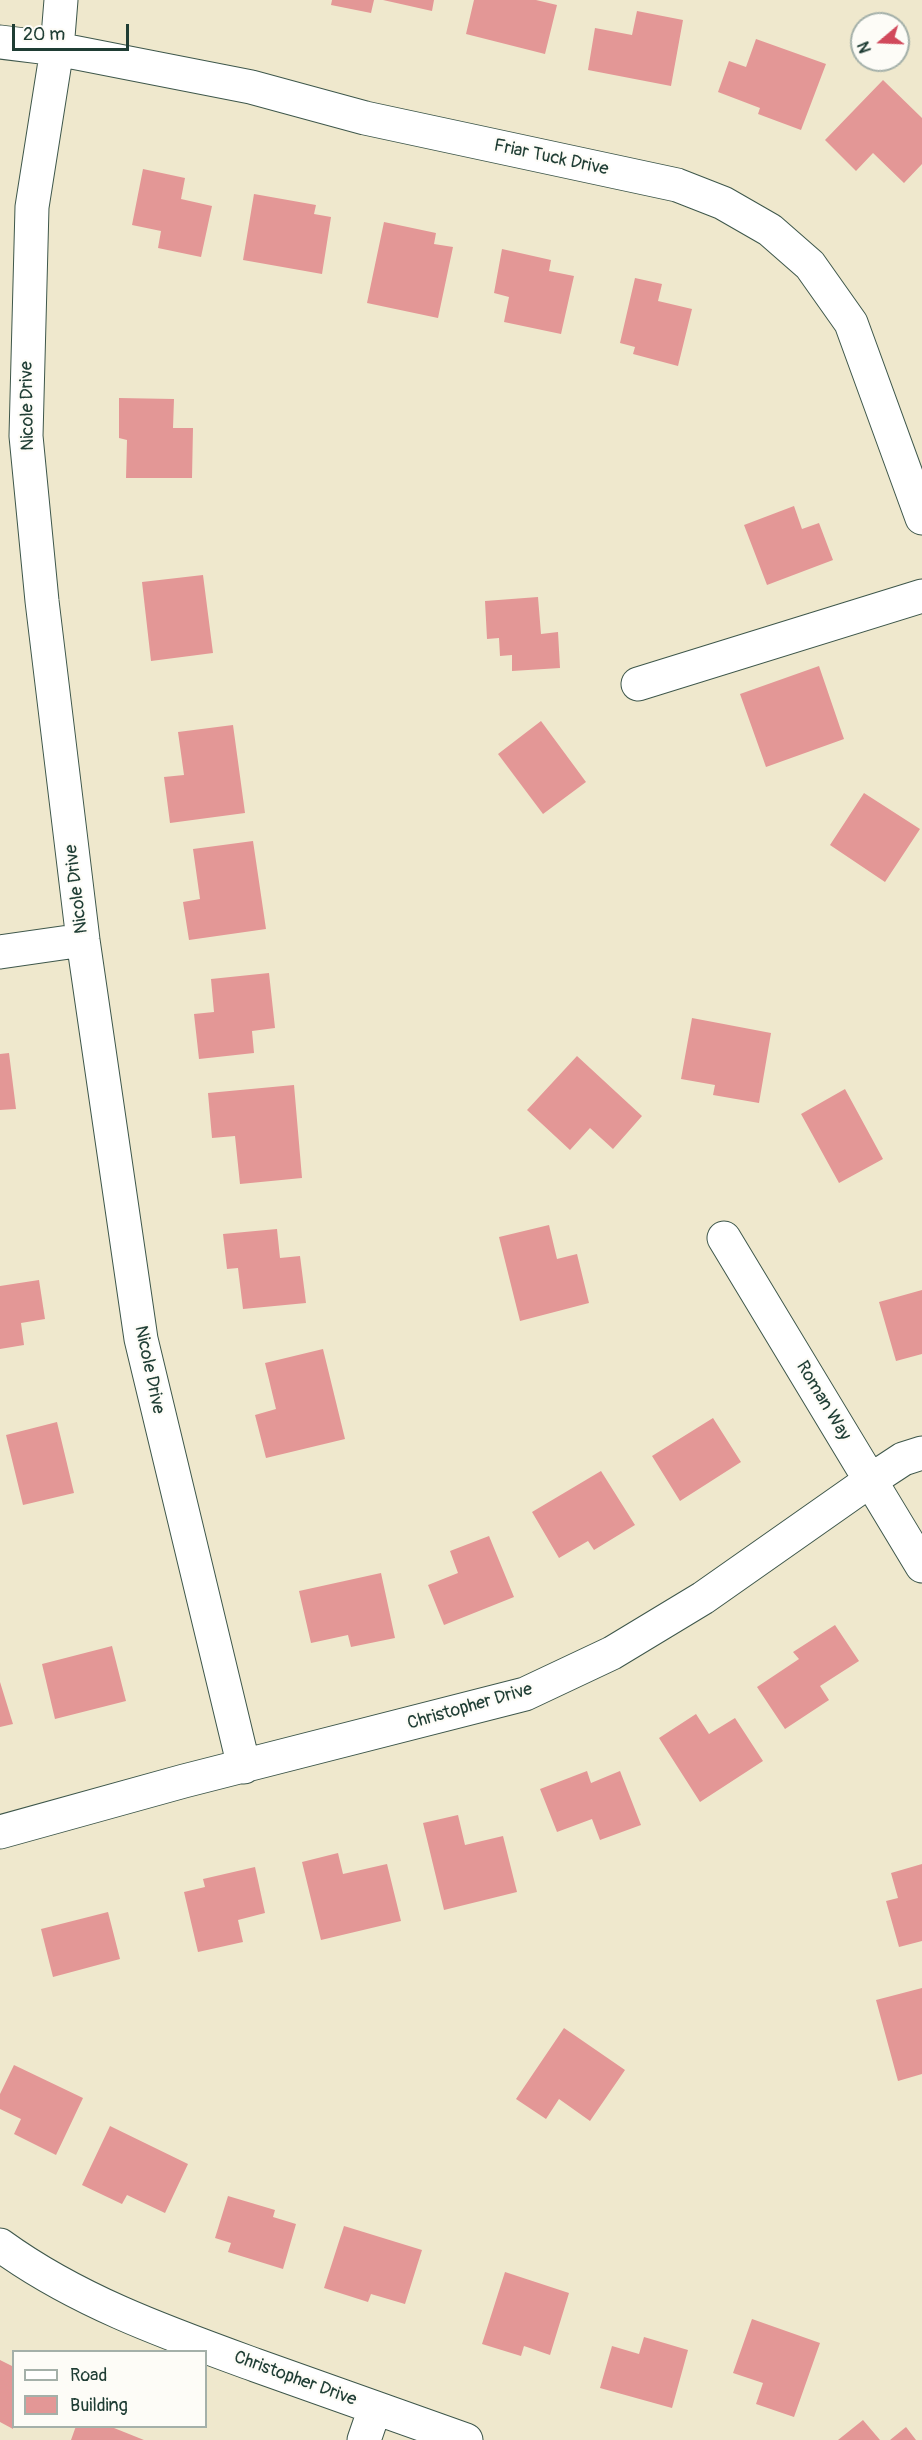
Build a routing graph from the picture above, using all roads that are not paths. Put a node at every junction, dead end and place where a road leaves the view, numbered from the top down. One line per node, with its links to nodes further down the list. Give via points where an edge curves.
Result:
1 (61, 0): 3 (street, Nicole Drive)
2 (0, 42): 3 (street, Friar Tuck Drive)
3 (57, 49): 4 (street, Friar Tuck Drive, via 251,87 365,118 677,185 723,203 770,230 810,265 851,323); 7 (street, Nicole Drive, via 32,207 26,436)
4 (922, 518)
5 (922, 596): 6 (street)
6 (638, 684)
7 (83, 940): 8 (street); 13 (street, Nicole Drive, via 141,1339)
8 (0, 952)
9 (724, 1238): 11 (street, Roman Way)
10 (922, 1453): 11 (street, Christopher Drive, via 903,1459)
11 (871, 1480): 12 (street, Roman Way); 13 (street, Christopher Drive, via 703,1598 612,1653 525,1694)
12 (922, 1566)
13 (244, 1767): 14 (street, Christopher Drive)
14 (0, 1832)
15 (0, 2245): 16 (street, Christopher Drive, via 34,2270 89,2299)
16 (375, 2408): 17 (street); 18 (street, Christopher Drive)
17 (364, 2440)
18 (466, 2440)

